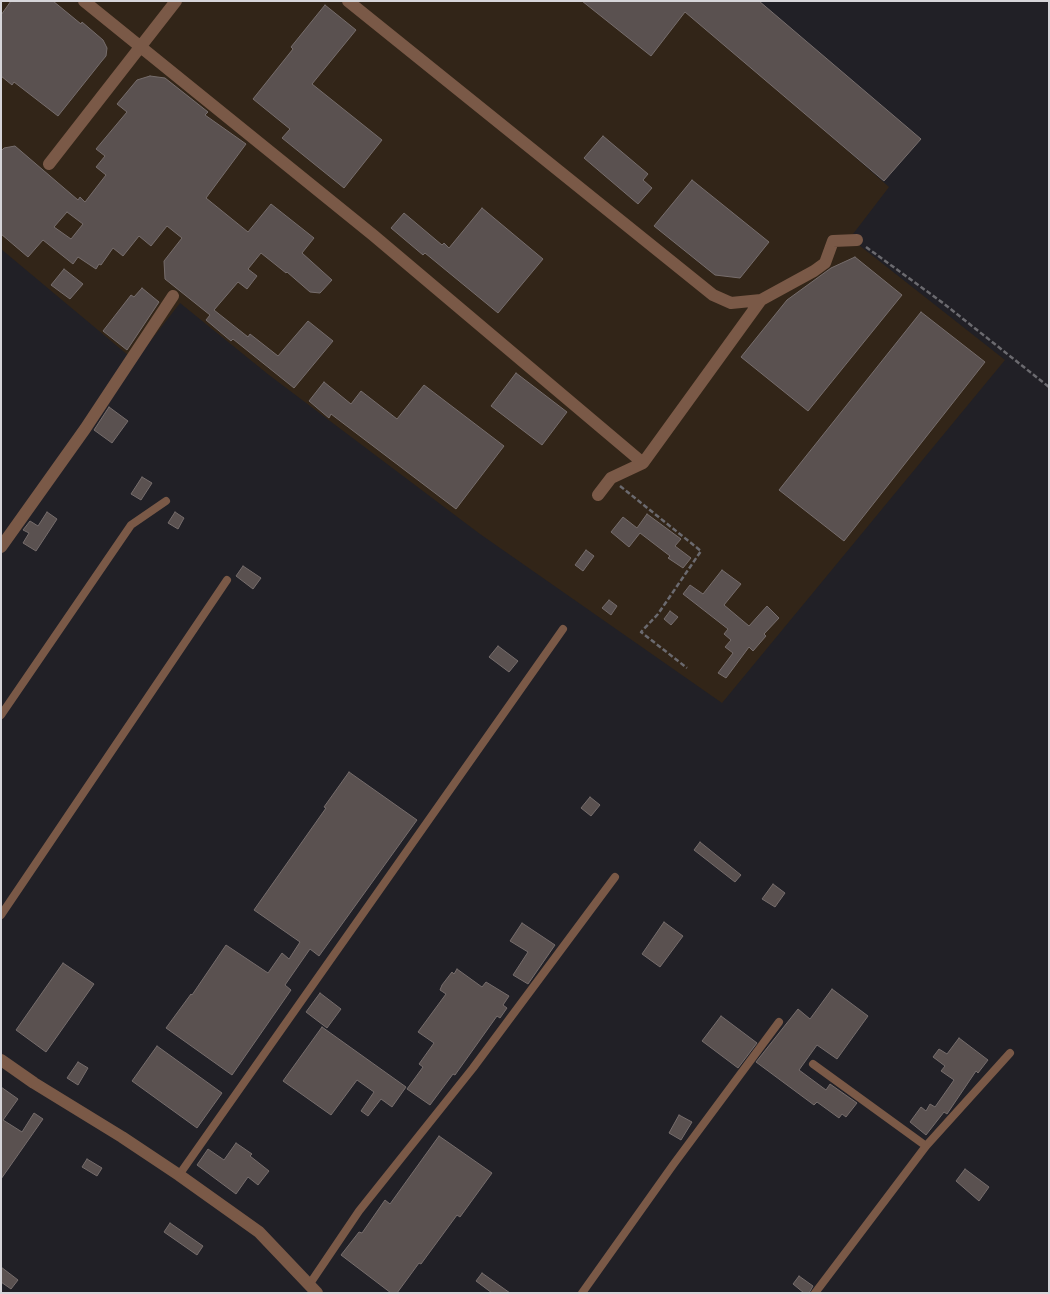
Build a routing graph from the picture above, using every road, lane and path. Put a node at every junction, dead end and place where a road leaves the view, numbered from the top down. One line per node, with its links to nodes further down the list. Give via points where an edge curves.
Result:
1 (84, 1): 4 (street)
2 (176, 1): 4 (street)
3 (348, 1): 8 (street, via 713,295 731,303)
4 (139, 47): 5 (street); 10 (street, via 372,235)
5 (48, 164)
6 (857, 240): 8 (street, via 833,240 825,263); 9 (path, via 943,303)
7 (173, 296): 14 (street, via 85,429)
8 (761, 300): 10 (street)
9 (1049, 388)
10 (643, 463): 11 (street)
11 (611, 478): 12 (street); 17 (path, via 701,551 658,614 641,632)
12 (598, 495)
13 (166, 501): 18 (lane, via 131,525)
14 (1, 547)
15 (227, 580): 20 (lane)
16 (563, 629): 26 (lane)
17 (687, 668)
18 (1, 714)
19 (615, 877): 27 (lane, via 474,1068 359,1211)
20 (1, 915)
21 (779, 1022): 28 (lane)
22 (1010, 1053): 25 (lane)
23 (1, 1060): 26 (street)
24 (813, 1064): 25 (lane)
25 (926, 1146): 29 (lane)
26 (179, 1175): 27 (street, via 259,1232)
27 (313, 1289)
28 (582, 1293)
29 (815, 1293)

